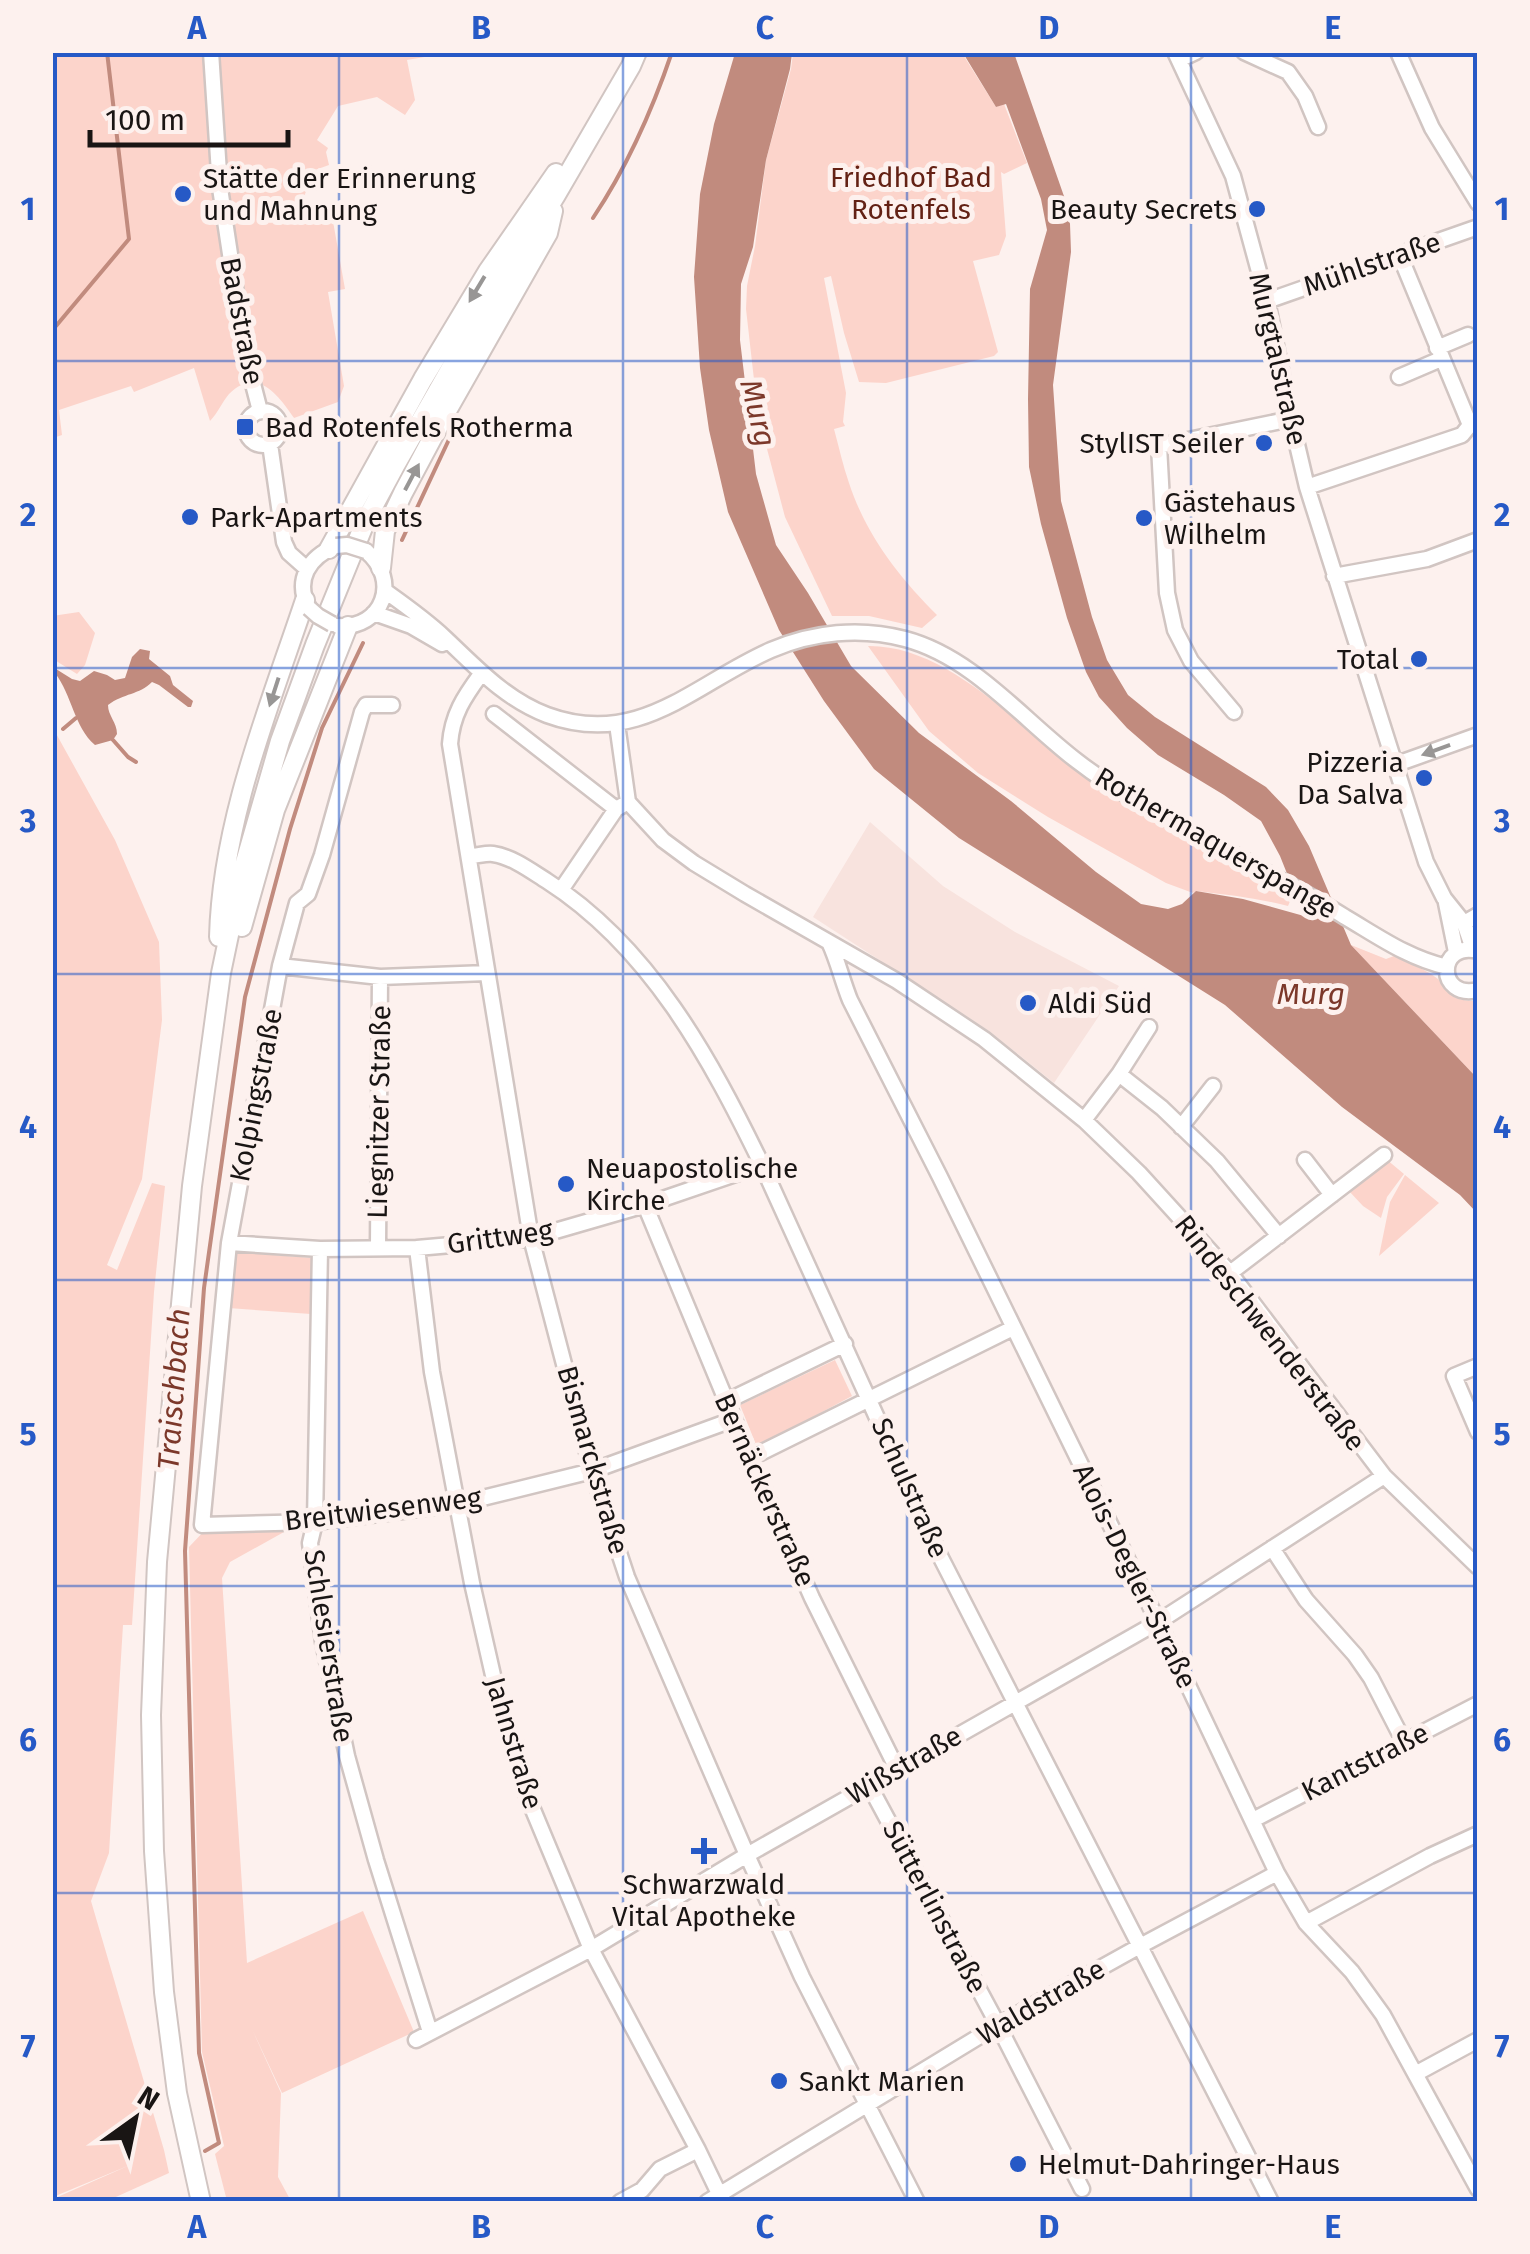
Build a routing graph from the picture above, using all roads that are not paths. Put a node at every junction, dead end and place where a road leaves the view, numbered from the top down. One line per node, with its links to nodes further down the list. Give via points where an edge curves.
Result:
1 (211, 52): 16 (street, Badstraße, via 220,188)
2 (1196, 52): 5 (street)
3 (1244, 52): 7 (street, via 1288,72)
4 (1398, 52): 9 (street, via 1432,128)
5 (1177, 56): 12 (street, Murgtalstraße, via 1232,176)
6 (634, 59): 8 (main road); 22 (main road, one-way to 22, via 605,92 488,271)
7 (1318, 127)
8 (556, 196): 23 (main road, one-way to 8, via 385,531 397,505 548,233); 48 (main road, via 396,464 339,582 259,809)
9 (1478, 203)
10 (1478, 227): 11 (street, Mühlstraße)
11 (1400, 256): 12 (street, Mühlstraße); 14 (street)
12 (1266, 300): 17 (street, Murgtalstraße)
13 (1468, 335): 14 (street)
14 (1439, 354): 15 (street); 18 (street)
15 (1399, 376)
16 (260, 410): 19 (street, Badstraße, via 280,424); 19 (street, Badstraße, via 246,422 246,433)
17 (1290, 419): 20 (street, Murgtalstraße); 32 (street, via 1159,446 1174,630)
18 (1474, 424): 20 (street, via 1462,435)
19 (270, 444): 24 (street, Badstraße, via 284,542)
20 (1307, 488): 25 (street, Murgtalstraße)
21 (1478, 540): 25 (street, via 1427,559)
22 (333, 547): 23 (street, bridge, via 357,547); 24 (street)
23 (381, 568): 26 (street)
24 (307, 569): 27 (street)
25 (1334, 576): 36 (street, Murgtalstraße)
26 (385, 592): 28 (street); 30 (street)
27 (307, 604): 29 (street, bridge); 48 (main road, one-way to 48, via 256,748 226,860)
28 (374, 613): 29 (street); 30 (street, via 411,626)
29 (340, 625): 48 (main road, via 240,932)
30 (476, 669): 34 (street, via 546,714); 38 (street, Bismarckstraße, via 451,725 450,744)
31 (392, 705): 45 (street, Kolpingstraße, via 366,705 362,712 322,855 308,894 297,904)
32 (1234, 712)
33 (494, 714): 37 (street)
34 (618, 724): 37 (street); 46 (street, Rothermaquerspange, via 648,716 790,644 832,633 906,639 934,649 988,686 1144,806 1402,952)
35 (1478, 735): 36 (street, one-way to 36)
36 (1394, 765): 40 (street, Murgtalstraße)
37 (622, 805): 39 (street); 42 (street, Rindeschwenderstraße, via 694,862)
38 (470, 856): 39 (street, Schulstraße, via 493,854); 47 (street, Bismarckstraße)
39 (562, 890): 58 (street, Schulstraße, via 631,953 685,1024)
40 (1444, 898): 41 (street, Murgtalstraße); 44 (street, Murgtalstraße)
41 (1471, 919): 43 (street, Murgtalstraße)
42 (829, 942): 54 (street, Rindeschwenderstraße, via 984,1039); 68 (street, Alois-Degler-Straße, via 850,1000)
43 (1475, 950): 44 (street, Murgtalstraße)
44 (1456, 952): 46 (street)
45 (280, 966): 49 (street); 63 (street, Kolpingstraße)
46 (1446, 967): 50 (street, via 1456,989)
47 (488, 972): 49 (street); 62 (street, Bismarckstraße)
48 (220, 973): 106 (main road, via 192,1186 157,1562 152,1715 164,1992)
49 (380, 976): 64 (street, Liegnitzer Straße)
50 (1477, 991)
51 (1149, 1028): 52 (street)
52 (1120, 1074): 54 (street); 55 (street)
53 (1213, 1086): 55 (street)
54 (1084, 1120): 67 (street, Rindeschwenderstraße)
55 (1181, 1127): 61 (street)
56 (1384, 1156): 59 (street)
57 (1305, 1160): 59 (street)
58 (762, 1165): 60 (street, Grittweg); 69 (street, Schulstraße)
59 (1332, 1195): 61 (street)
60 (645, 1205): 62 (street, Grittweg); 72 (street, Bernäckerstraße)
61 (1279, 1236): 67 (street)
62 (532, 1238): 65 (street, Grittweg); 76 (street, Bismarckstraße)
63 (229, 1243): 66 (street, Grittweg); 80 (street, Kolpingstraße)
64 (378, 1247): 65 (street, Grittweg); 66 (street, Grittweg)
65 (417, 1248): 78 (street, Jahnstraße)
66 (320, 1249): 79 (street, Schlesierstraße)
67 (1230, 1274): 77 (street, Rindeschwenderstraße)
68 (1013, 1328): 71 (street); 83 (street, Alois-Degler-Straße)
69 (845, 1344): 71 (street, Schulstraße); 72 (street)
70 (1478, 1366): 74 (street, via 1454,1376)
71 (870, 1399): 75 (street); 84 (street, Schulstraße)
72 (725, 1402): 73 (street, Bernäckerstraße)
73 (732, 1420): 75 (street, Bernäckerstraße); 76 (street, Breitwiesenweg)
74 (1478, 1432)
75 (750, 1458): 87 (street, Bernäckerstraße)
76 (592, 1471): 78 (street, Breitwiesenweg); 91 (street, Bismarckstraße, via 627,1577)
77 (1384, 1476): 81 (street, Wißstraße); 82 (street, Rindeschwenderstraße)
78 (458, 1504): 79 (street, Breitwiesenweg); 95 (street, Jahnstraße, via 495,1684 526,1793)
79 (314, 1522): 80 (street, Breitwiesenweg); 97 (street, Schlesierstraße, via 315,1583 347,1756)
80 (202, 1525)
81 (1272, 1548): 83 (street, Wißstraße); 86 (street, via 1371,1678)
82 (1478, 1567)
83 (1158, 1622): 84 (street, Wißstraße); 89 (street, Alois-Degler-Straße)
84 (1015, 1702): 87 (street, Wißstraße); 94 (street, Schulstraße)
85 (1478, 1704): 86 (street, Kantstraße)
86 (1404, 1742): 89 (street, Kantstraße)
87 (897, 1769): 88 (street, Wißstraße)
88 (870, 1785): 91 (street, Wißstraße); 96 (street, Sütterlinstraße)
89 (1253, 1820): 92 (street, Alois-Degler-Straße)
90 (1478, 1834): 93 (street)
91 (747, 1855): 95 (street, Wißstraße); 101 (street, Bismarckstraße)
92 (1278, 1873): 93 (street, Alois-Degler-Straße); 94 (street, Waldstraße)
93 (1306, 1923): 100 (street, Alois-Degler-Straße, via 1384,2015)
94 (1140, 1946): 96 (street, Waldstraße); 109 (street, Schulstraße)
95 (591, 1949): 97 (street, Wißstraße); 102 (street, Jahnstraße)
96 (998, 2025): 101 (street, Waldstraße); 104 (street, Sütterlinstraße)
97 (430, 2032): 98 (street, Wißstraße)
98 (416, 2040)
99 (1478, 2040): 100 (street)
100 (1417, 2074): 103 (street, Alois-Degler-Straße)
101 (866, 2105): 105 (street, Waldstraße); 108 (street, Bismarckstraße)
102 (698, 2150): 105 (street, Jahnstraße); 107 (street, via 660,2168 642,2190)
103 (1478, 2188)
104 (1082, 2189)
105 (716, 2199)
106 (201, 2202)
107 (620, 2202)
108 (917, 2202)
109 (1270, 2202)

